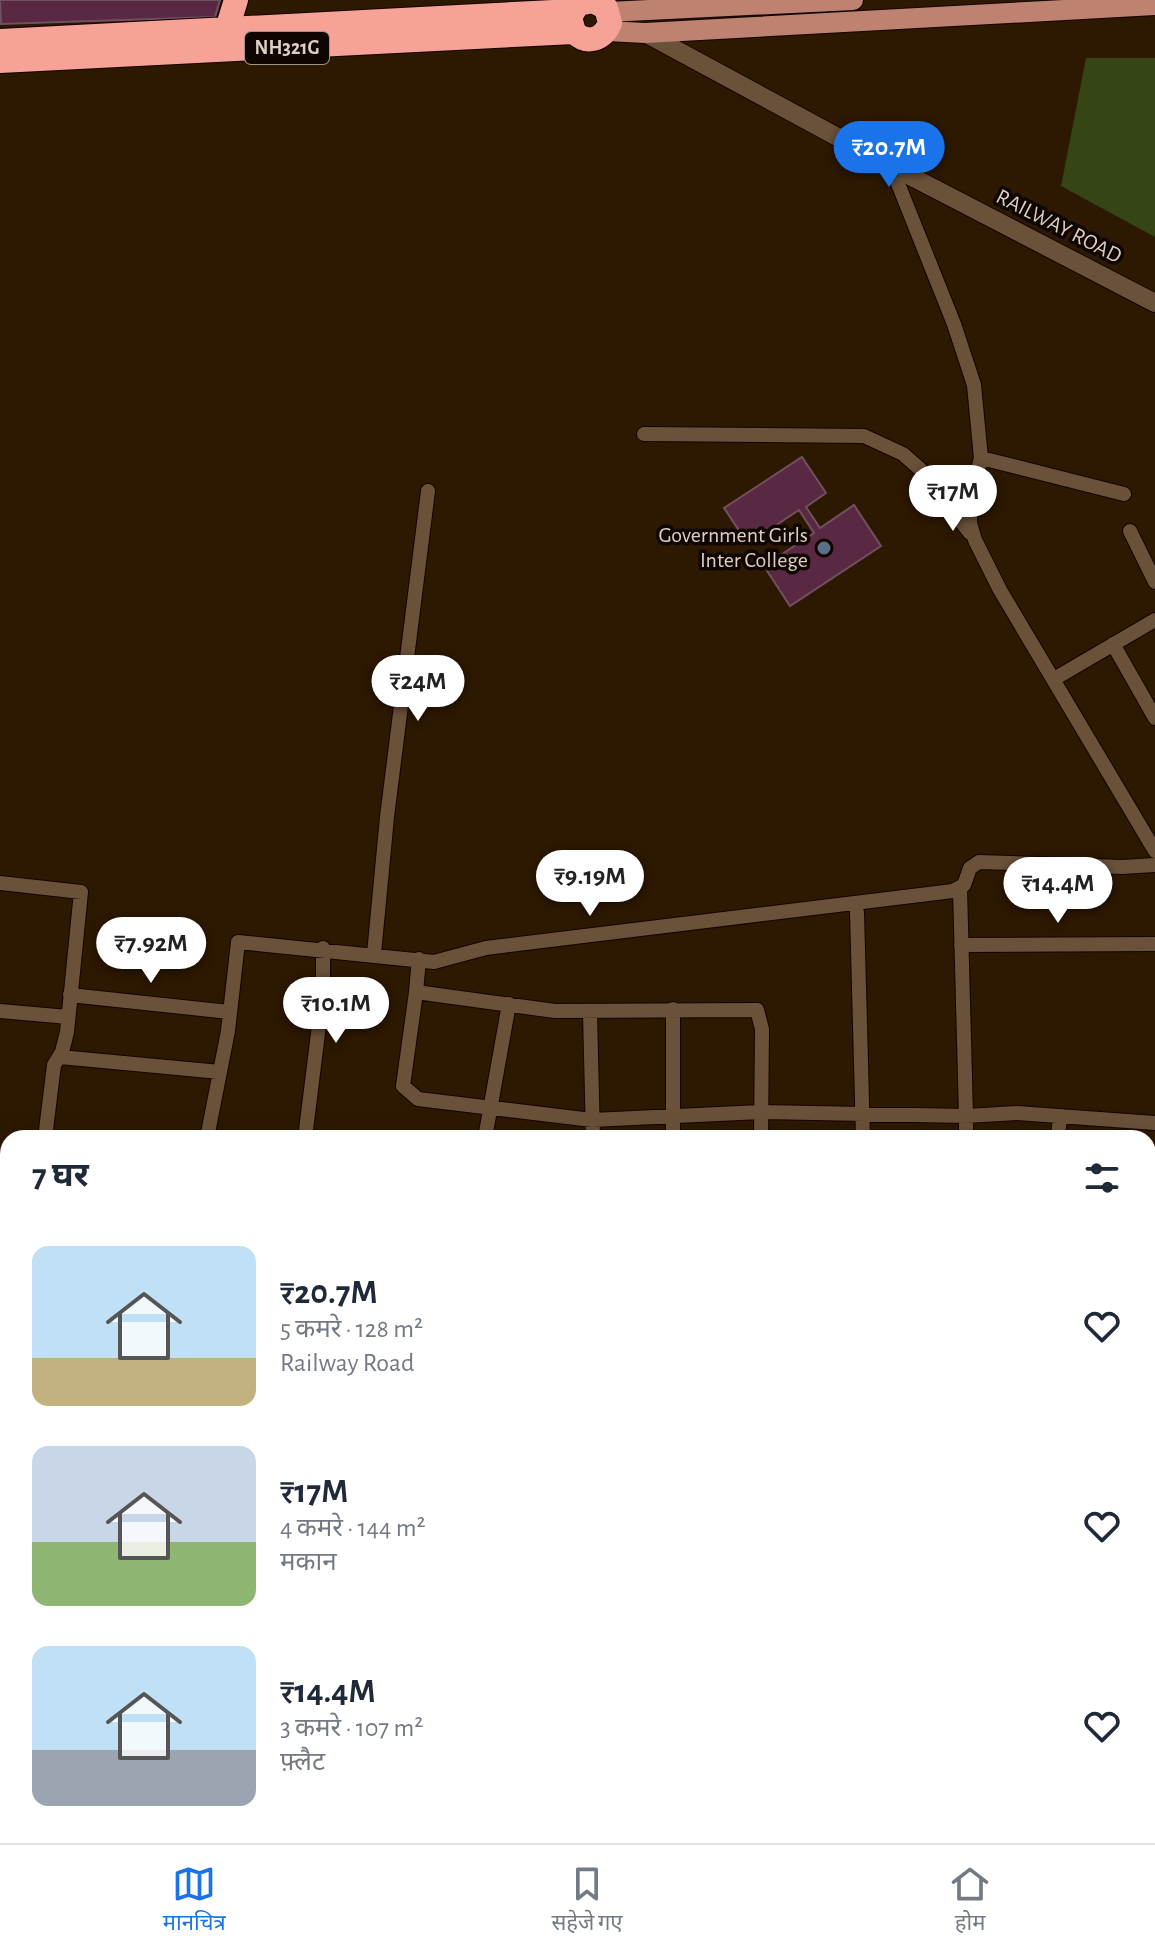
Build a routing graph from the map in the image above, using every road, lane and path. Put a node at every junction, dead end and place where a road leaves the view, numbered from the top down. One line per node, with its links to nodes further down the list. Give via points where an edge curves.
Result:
1 (236, 0): 6 (highway)
2 (853, 0): 4 (main road)
3 (1155, 5): 5 (main road)
4 (593, 12): 5 (main road); 6 (highway, NH321G)
5 (645, 33): 9 (street, RAILWAY ROAD)
6 (228, 40): 7 (highway); 8 (highway, NH321G)
7 (0, 41)
8 (0, 61)
9 (891, 166): 10 (street, RAILWAY ROAD); 12 (street, via 974,385)
10 (1155, 303)
11 (644, 434): 16 (street, via 864,436 903,454 920,469)
12 (981, 458): 14 (street); 16 (street, via 971,498)
13 (428, 491): 31 (street)
14 (1124, 494)
15 (1130, 531): 17 (street)
16 (975, 540): 20 (street)
17 (1155, 582)
18 (1155, 620): 19 (street)
19 (1113, 644): 20 (street); 21 (street)
20 (1054, 679): 22 (street)
21 (1155, 718)
22 (1150, 832): 23 (street)
23 (1155, 851)
24 (1155, 865): 26 (street, via 979,862)
25 (0, 883): 34 (street, via 81,892)
26 (960, 888): 29 (street); 32 (street, via 486,948 434,962)
27 (857, 912): 45 (street)
28 (1155, 944): 29 (street)
29 (961, 945): 47 (street)
30 (323, 948): 31 (street); 38 (street, via 238,942); 53 (street, via 323,993)
31 (374, 954): 32 (street)
32 (419, 959): 33 (street)
33 (416, 992): 35 (street); 43 (street, via 403,1086 418,1099)
34 (70, 995): 38 (street); 40 (street)
35 (509, 1004): 39 (street); 43 (street)
36 (673, 1009): 39 (street); 44 (street, via 751,1008 761,1014); 46 (street)
37 (0, 1011): 40 (street)
38 (229, 1012): 42 (street)
39 (590, 1012): 49 (street)
40 (68, 1017): 41 (street)
41 (60, 1057): 42 (street); 51 (street)
42 (220, 1072): 52 (street)
43 (490, 1107): 49 (street); 54 (street)
44 (761, 1112): 45 (street); 46 (street); 57 (street)
45 (861, 1114): 47 (street); 58 (street)
46 (673, 1116): 49 (street); 56 (street)
47 (966, 1116): 48 (street); 59 (street)
48 (1060, 1116): 50 (street); 60 (street)
49 (592, 1120): 55 (street)
50 (1155, 1123)
51 (46, 1130)
52 (209, 1130)
53 (306, 1130)
54 (486, 1130)
55 (593, 1130)
56 (673, 1130)
57 (761, 1130)
58 (862, 1130)
59 (966, 1130)
60 (1059, 1130)

